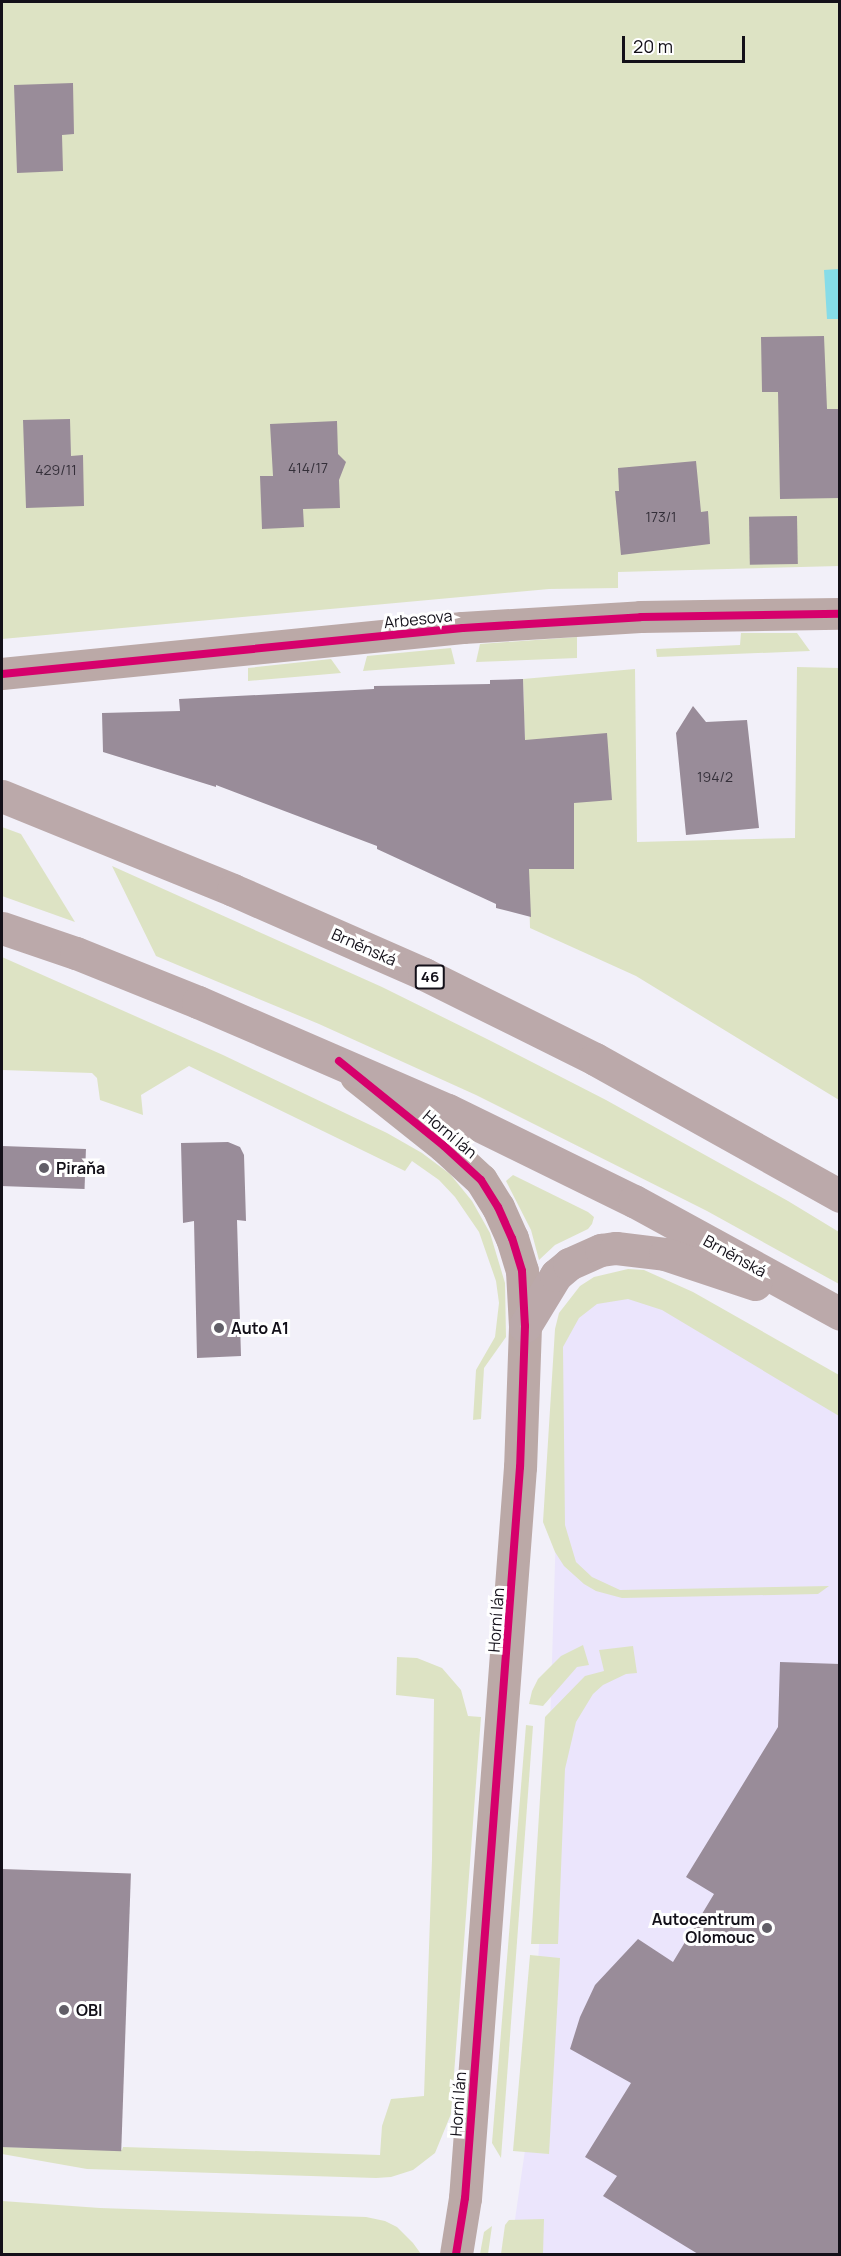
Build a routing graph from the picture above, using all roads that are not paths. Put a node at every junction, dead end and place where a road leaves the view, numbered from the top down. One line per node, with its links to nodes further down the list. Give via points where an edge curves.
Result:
1 (840, 614): 2 (street, Arbesova, via 641,617 463,628)
2 (2, 674)
3 (2, 796): 6 (main road, Brněnská / 46, via 233,890 424,974 595,1059)
4 (2, 928): 5 (main road, Brněnská, via 137,978)
5 (339, 1061): 7 (main road, Brněnská, via 547,1157); 8 (street, Horní lán, via 481,1180 498,1207 522,1271)
6 (840, 1196)
7 (836, 1312): 8 (main road, via 665,1254 616,1248 585,1255 556,1275)
8 (525, 1326): 9 (street, Horní lán, via 521,1455 502,1713 465,2198)
9 (456, 2254)

